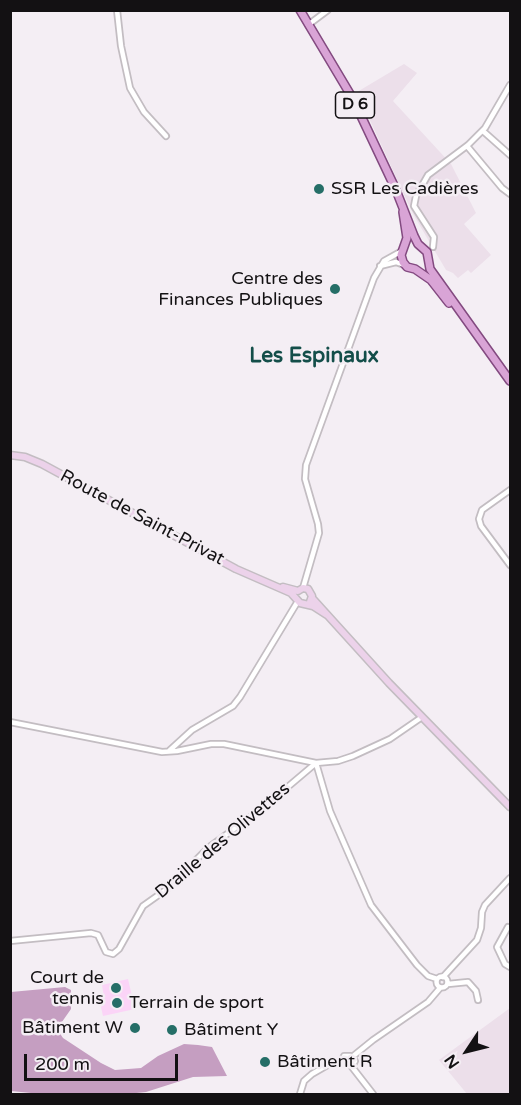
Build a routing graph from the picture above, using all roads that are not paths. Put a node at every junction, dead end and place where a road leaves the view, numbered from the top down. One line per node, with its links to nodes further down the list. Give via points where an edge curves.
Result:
1 (117, 10): 7 (street, via 130,88 144,112)
2 (300, 10): 4 (main road, D 6)
3 (328, 10): 4 (street)
4 (308, 25): 11 (main road, D 6, via 353,99)
5 (510, 85): 6 (street)
6 (483, 131): 8 (street); 9 (street)
7 (166, 136)
8 (467, 146): 10 (street); 13 (street, via 428,175 416,196 414,206 434,237)
9 (510, 155)
10 (510, 194)
11 (402, 204): 12 (main road, D 6); 14 (main road, D 6, via 407,238)
12 (419, 244): 13 (street); 14 (main road, via 410,244); 15 (main road)
13 (433, 247): 15 (street)
14 (403, 250): 16 (main road, via 401,258); 17 (street)
15 (427, 258): 18 (main road); 19 (main road)
16 (405, 265): 17 (street, via 396,262); 18 (main road)
17 (380, 266): 25 (street, via 306,465 305,479 319,533)
18 (415, 270): 19 (main road)
19 (456, 308): 20 (main road); 21 (main road)
20 (510, 381)
21 (510, 386)
22 (10, 455): 25 (street, Route de Saint-Privat, via 42,464 236,569)
23 (510, 490): 24 (street, via 482,510 479,519)
24 (510, 565)
25 (303, 597): 26 (street, Route de Saint-Privat, via 327,615); 28 (street, via 233,706 192,730)
26 (422, 717): 29 (street, via 390,739 353,756); 30 (street, Route de Saint-Privat)
27 (10, 722): 28 (street)
28 (170, 752): 29 (street, via 224,744)
29 (316, 762): 33 (street, Draille des Olivettes, via 142,906 113,954 106,952 98,935 91,933); 36 (street, via 330,811 371,905 417,965)
30 (510, 807)
31 (510, 878): 35 (street, via 485,905 477,940)
32 (508, 927): 34 (street, via 497,947)
33 (10, 941)
34 (510, 967)
35 (443, 977): 36 (street); 37 (street)
36 (437, 980): 38 (street)
37 (448, 984): 38 (street); 39 (street, via 468,982)
38 (440, 988): 40 (street, via 428,1002)
39 (478, 1000)
40 (352, 1057): 41 (street, via 346,1055); 42 (street)
41 (341, 1062): 42 (street, via 345,1068); 43 (street, via 312,1074 304,1081)
42 (352, 1068): 44 (street)
43 (300, 1095)
44 (373, 1095)

